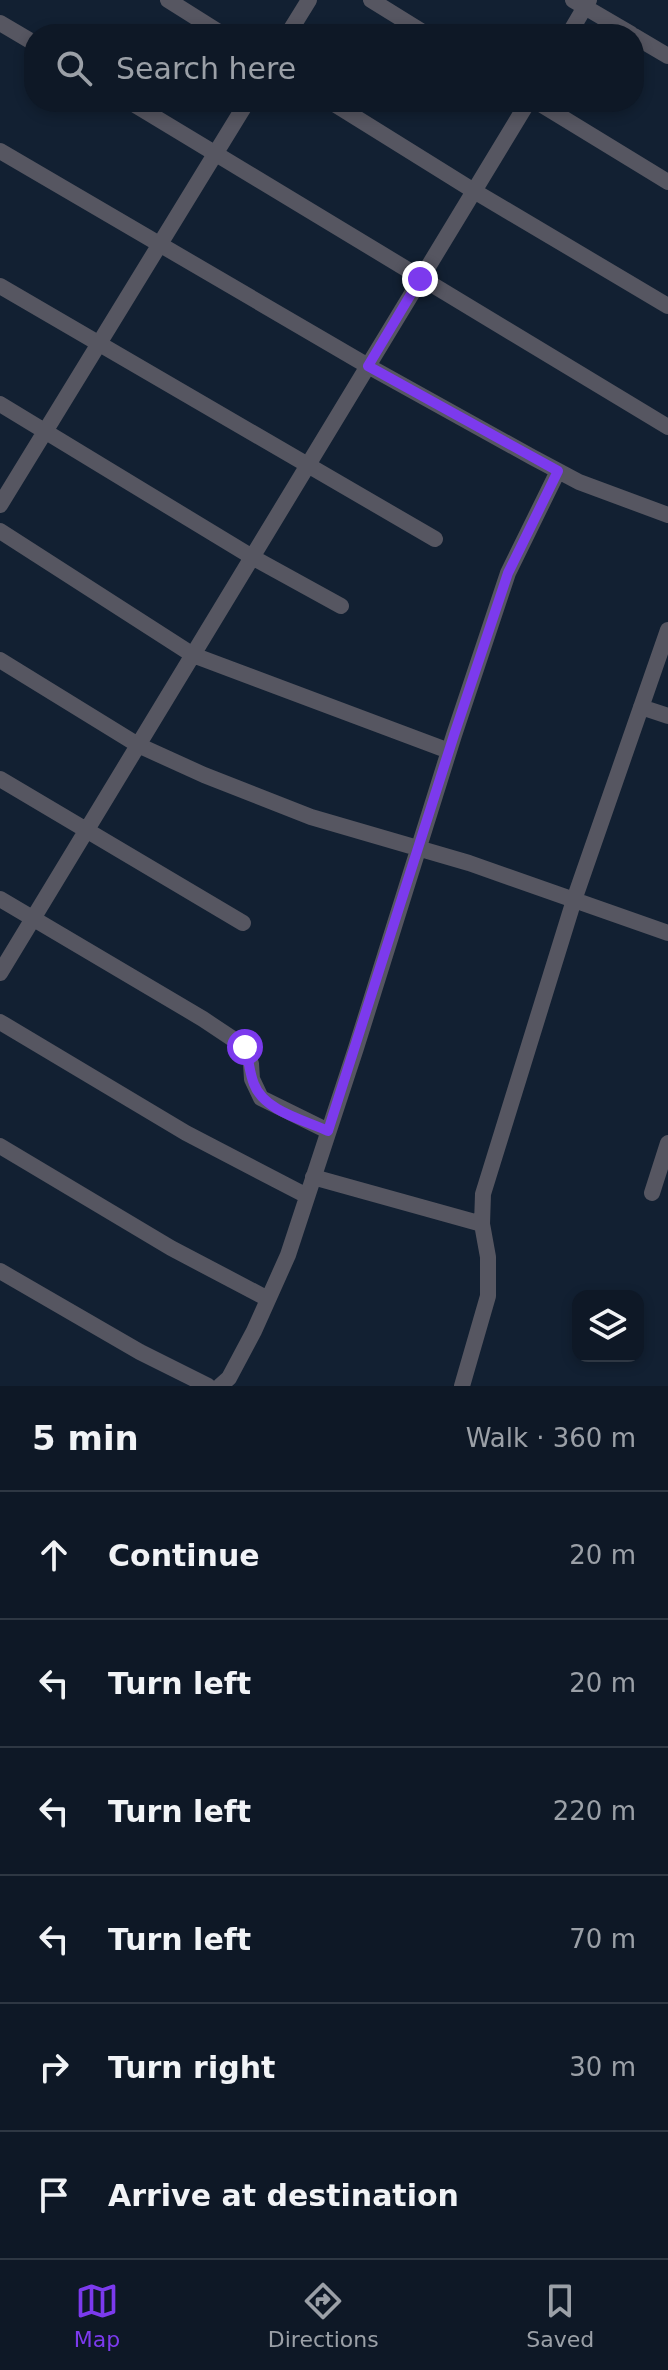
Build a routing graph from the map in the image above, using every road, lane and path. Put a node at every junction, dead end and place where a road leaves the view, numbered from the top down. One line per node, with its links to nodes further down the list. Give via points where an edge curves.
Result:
1 (168, 0): 6 (street)
2 (309, 0): 7 (street)
3 (371, 0): 8 (street)
4 (582, 2): 9 (street); 10 (street)
5 (0, 23): 11 (street)
6 (206, 24)
7 (294, 24)
8 (410, 24)
9 (573, 24)
10 (615, 24)
11 (24, 37)
12 (644, 42): 13 (street)
13 (668, 56)
14 (146, 112): 20 (street)
15 (241, 112): 20 (street)
16 (347, 112): 22 (street)
17 (522, 112): 22 (street)
18 (553, 112): 21 (street)
19 (0, 151): 23 (street)
20 (215, 154): 23 (street); 24 (street)
21 (668, 182)
22 (474, 191): 24 (street); 26 (street)
23 (160, 244): 27 (street); 28 (street)
24 (420, 279): 28 (street); 30 (street)
25 (0, 286): 27 (street)
26 (668, 306)
27 (99, 343): 31 (street); 32 (street)
28 (368, 366): 32 (street); 33 (street)
29 (0, 404): 31 (street)
30 (668, 427)
31 (46, 431): 34 (street); 38 (street)
32 (308, 465): 37 (street); 38 (street)
33 (558, 471): 35 (street); 46 (street, via 508,573)
34 (0, 505)
35 (668, 515)
36 (0, 531): 41 (street)
37 (435, 539)
38 (252, 557): 39 (street); 41 (street)
39 (341, 606)
40 (668, 630): 43 (street)
41 (193, 655): 45 (street); 46 (street)
42 (0, 660): 45 (street)
43 (641, 707): 44 (street); 51 (street)
44 (668, 716)
45 (138, 745): 48 (street); 49 (street, via 311,817)
46 (449, 751): 49 (street)
47 (0, 779): 48 (street)
48 (87, 830): 52 (street); 53 (street)
49 (420, 849): 51 (street); 57 (street)
50 (0, 899): 52 (street)
51 (574, 900): 54 (street); 63 (street, via 483,1194)
52 (33, 918): 55 (street); 57 (street, via 245,1047 261,1098)
53 (243, 923)
54 (668, 933)
55 (0, 973)
56 (0, 1022): 62 (street, via 186,1133)
57 (328, 1131): 60 (street)
58 (668, 1143): 61 (street)
59 (0, 1146): 65 (street)
60 (313, 1177): 62 (street); 63 (street)
61 (652, 1193)
62 (307, 1196): 65 (street)
63 (482, 1224): 68 (street, via 488,1296)
64 (0, 1271): 66 (street)
65 (268, 1299): 67 (street)
66 (208, 1386)
67 (220, 1386)
68 (462, 1386)

